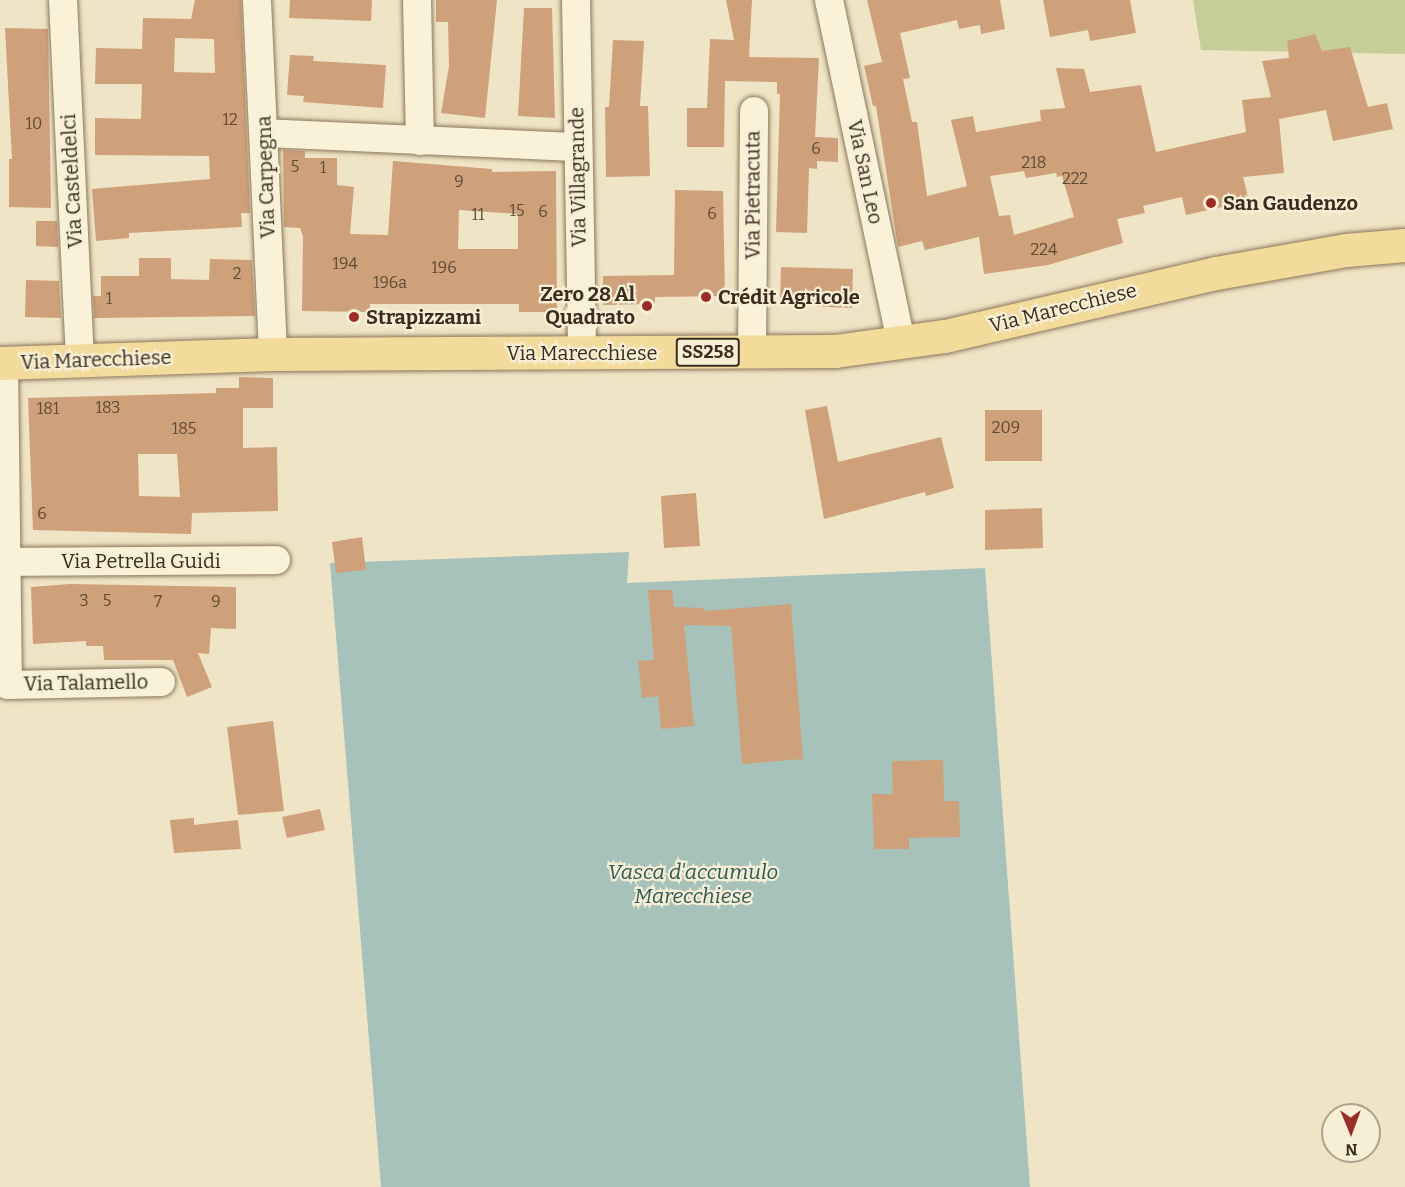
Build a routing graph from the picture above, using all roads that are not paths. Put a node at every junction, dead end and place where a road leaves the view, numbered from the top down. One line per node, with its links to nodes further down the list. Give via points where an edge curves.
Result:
1 (63, 0): 15 (street, Via Casteldelci)
2 (257, 0): 7 (street, Via Carpegna)
3 (417, 0): 8 (street)
4 (576, 0): 9 (street, Via Villagrande)
5 (829, 0): 11 (street, Via San Leo)
6 (754, 111): 12 (street, Via Pietracuta)
7 (264, 133): 8 (street); 14 (street, Via Carpegna)
8 (420, 141): 9 (street)
9 (577, 147): 13 (street, Via Villagrande)
10 (1405, 245): 11 (main road, Via Marecchiese / SS258, via 1346,250 1216,273)
11 (901, 344): 12 (main road, Via Marecchiese / SS258, via 835,351)
12 (752, 352): 13 (main road, Via Marecchiese / SS258)
13 (582, 353): 14 (main road, Via Marecchiese / SS258)
14 (273, 354): 15 (main road, Via Marecchiese / SS258)
15 (80, 362): 16 (main road, Via Marecchiese / SS258)
16 (2, 363): 18 (street, Via Talamello)
17 (276, 560): 18 (street, Via Petrella Guidi)
18 (6, 562): 19 (street, Via Talamello, via 8,684)
19 (161, 682)

